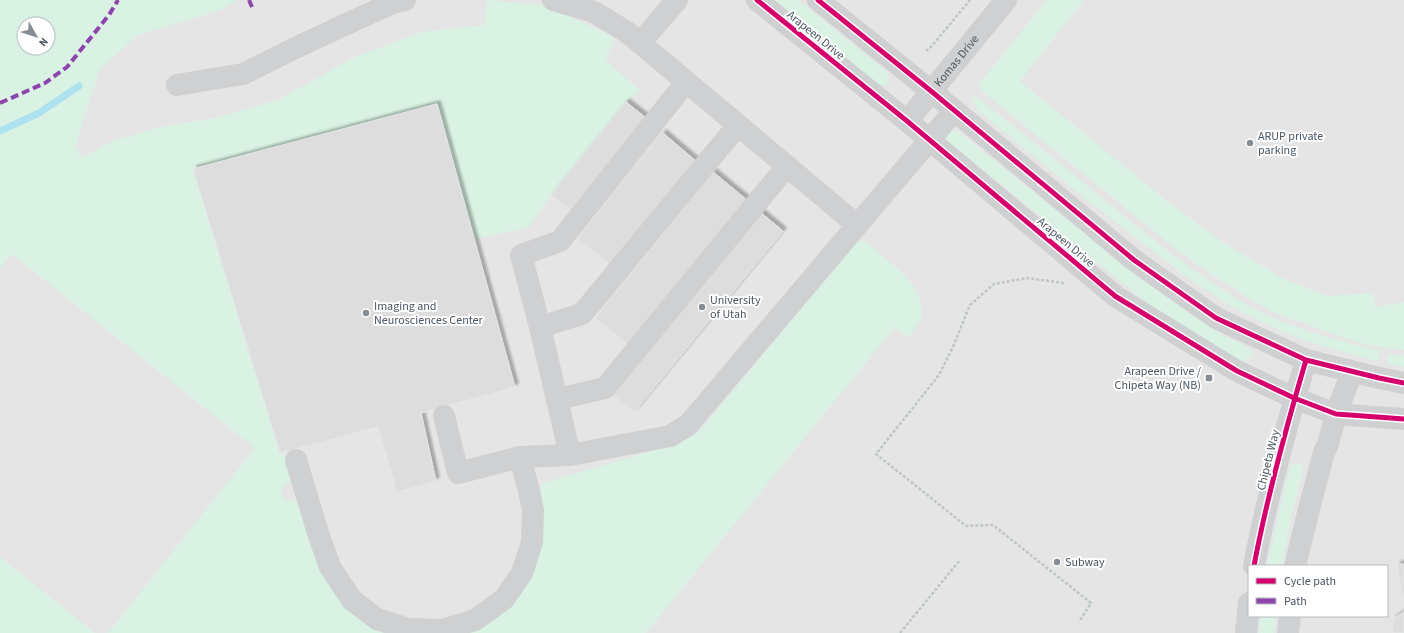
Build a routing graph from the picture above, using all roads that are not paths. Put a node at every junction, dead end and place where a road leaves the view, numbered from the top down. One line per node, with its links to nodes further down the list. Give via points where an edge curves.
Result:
1 (405, 0): 9 (street, via 378,9 243,74)
2 (553, 0): 7 (street, via 594,12)
3 (677, 0): 7 (street)
4 (757, 0): 12 (street, Arapeen Drive)
5 (818, 0): 10 (street)
6 (1006, 0): 10 (street, Komas Drive)
7 (640, 43): 8 (street)
8 (686, 82): 13 (street); 17 (street, via 560,241 521,255)
9 (177, 85)
10 (931, 91): 11 (street); 12 (street, Komas Drive)
11 (954, 111): 14 (street); 18 (street, via 1134,260 1210,314)
12 (907, 121): 14 (street, Arapeen Drive)
13 (738, 125): 15 (street); 17 (street, via 582,314)
14 (930, 140): 16 (street); 21 (street, Arapeen Drive, via 1115,296 1237,371)
15 (787, 166): 16 (street); 22 (street, via 605,388)
16 (857, 225): 26 (street, via 688,425 670,436)
17 (540, 327): 22 (street)
18 (1306, 360): 19 (street); 21 (street, Chipeta Way)
19 (1352, 372): 20 (street); 23 (street)
20 (1404, 383)
21 (1294, 398): 23 (street, Arapeen Drive); 29 (street, Chipeta Way)
22 (558, 399): 26 (street)
23 (1336, 414): 25 (street, Arapeen Drive); 30 (street)
24 (444, 416): 27 (street, via 458,472)
25 (1404, 419)
26 (570, 455): 27 (street)
27 (520, 457): 28 (street, via 533,510 532,542 522,573 504,599 475,620 442,630 408,629 392,624 378,619 352,600 330,566)
28 (296, 460)
29 (1254, 565)
30 (1295, 565)
31 (1248, 613): 33 (street)
32 (1290, 617): 34 (street)
33 (1246, 633)
34 (1288, 633)

